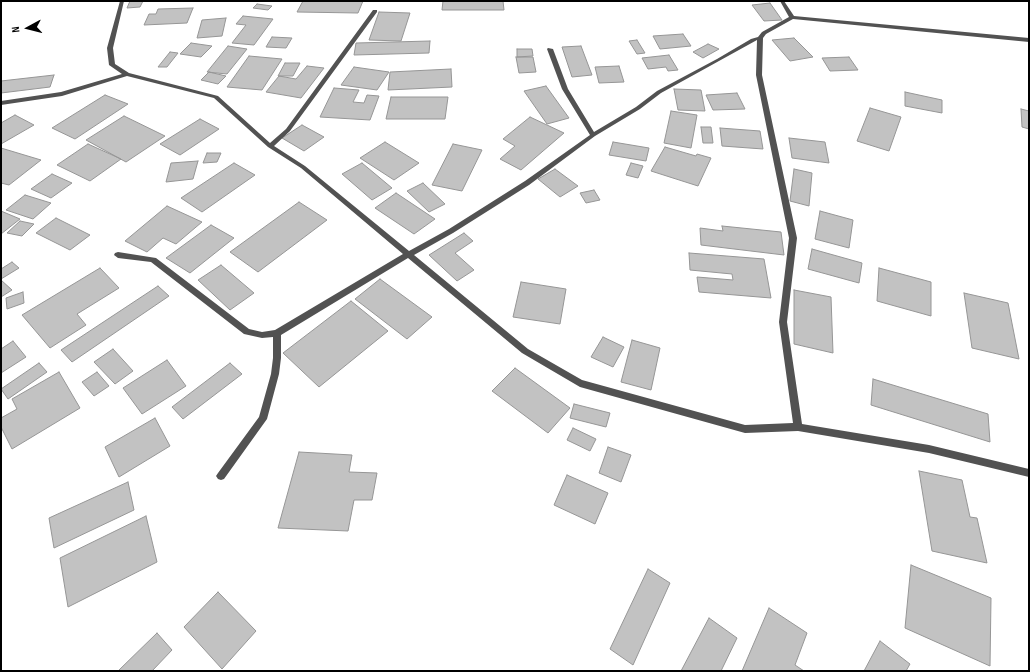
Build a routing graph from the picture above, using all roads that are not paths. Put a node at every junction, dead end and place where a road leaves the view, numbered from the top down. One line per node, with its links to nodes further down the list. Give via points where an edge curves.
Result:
1 (122, 1): 8 (street, via 110,48 112,65)
2 (782, 1): 4 (street)
3 (375, 11): 11 (street, via 288,130)
4 (792, 17): 5 (street); 6 (street)
5 (760, 38): 10 (street, via 659,92); 15 (street, via 759,75 793,238 783,322)
6 (1029, 40)
7 (550, 49): 10 (street, via 565,89)
8 (126, 74): 9 (street, via 62,94); 11 (street, via 216,97)
9 (1, 103)
10 (593, 135): 12 (street, via 527,183)
11 (270, 146): 12 (street, via 303,167)
12 (409, 254): 14 (street); 15 (street, via 526,351 580,384 745,429)
13 (118, 255): 14 (street, via 153,260 247,332 262,335)
14 (277, 333): 17 (street, via 275,374 263,419)
15 (798, 427): 16 (street, via 929,449)
16 (1029, 473)
17 (221, 476)

